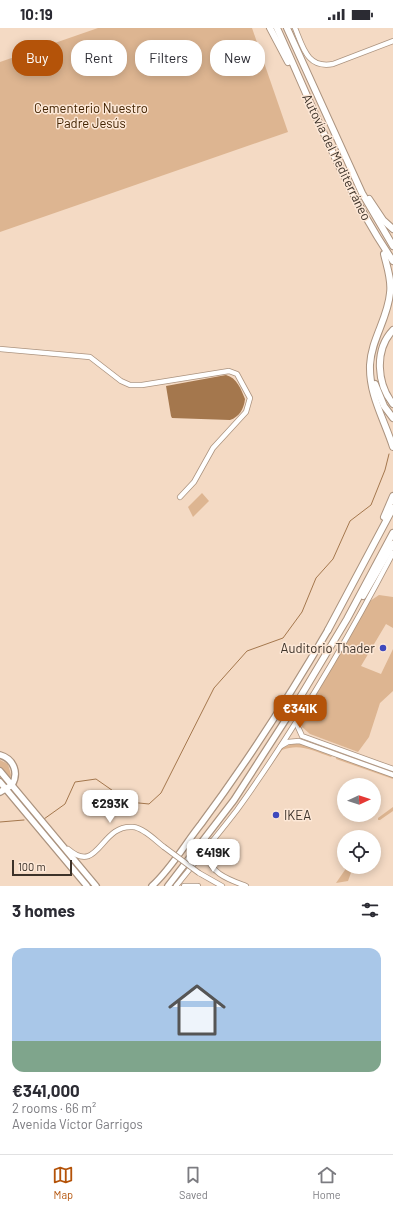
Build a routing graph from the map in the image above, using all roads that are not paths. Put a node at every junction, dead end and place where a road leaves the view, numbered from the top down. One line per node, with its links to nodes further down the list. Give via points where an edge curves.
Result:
1 (270, 28): 6 (highway)
2 (277, 28): 6 (highway, Autovía del Mediterráneo)
3 (287, 28): 7 (highway, Autovía del Mediterráneo)
4 (295, 28): 5 (street, via 308,56 315,63 323,65 333,64)
5 (393, 41)
6 (321, 128): 8 (highway, Autovía del Mediterráneo)
7 (347, 162): 9 (highway, via 377,212); 10 (highway, Autovía del Mediterráneo, via 370,210)
8 (360, 207): 11 (highway, via 362,216); 12 (highway, Autovía del Mediterráneo)
9 (393, 229)
10 (393, 246)
11 (384, 254): 13 (highway); 16 (highway, via 390,279 390,293)
12 (393, 261)
13 (393, 268)
14 (393, 330): 17 (highway, via 382,348 380,369 384,389)
15 (0, 350): 21 (street, via 90,357 130,385 230,371 237,374 250,398 246,412 213,448 194,482)
16 (373, 350): 18 (highway, via 374,382 384,406); 19 (highway, via 370,362 373,391)
17 (393, 404)
18 (393, 418)
19 (393, 447)
20 (393, 496): 27 (highway)
21 (180, 497)
22 (393, 508): 27 (highway)
23 (393, 514): 29 (highway)
24 (393, 533): 28 (highway)
25 (393, 544): 28 (highway, via 370,586)
26 (393, 553): 31 (street)
27 (357, 573): 29 (highway)
28 (347, 619): 30 (highway)
29 (328, 630): 45 (main road, via 244,763)
30 (299, 699): 46 (main road, via 234,800)
31 (297, 718): 32 (street); 34 (street, via 302,736)
32 (280, 747): 36 (street, via 288,742 299,741); 42 (street)
33 (0, 755): 38 (main road, via 9,760 14,767 15,777)
34 (393, 769)
35 (0, 771): 38 (main road)
36 (393, 775)
37 (0, 782): 39 (main road)
38 (12, 785): 39 (main road); 41 (main road)
39 (7, 790): 40 (main road); 43 (main road)
40 (0, 792)
41 (54, 837): 44 (main road); 50 (street, bridge, via 73,854 86,856 97,851 111,833 126,827 140,829 199,873)
42 (213, 840): 47 (street); 51 (street, via 209,854 212,867 222,875)
43 (87, 886)
44 (96, 886)
45 (152, 886)
46 (168, 886)
47 (176, 886)
48 (184, 886): 49 (street)
49 (198, 886)
50 (222, 886)
51 (246, 886)

